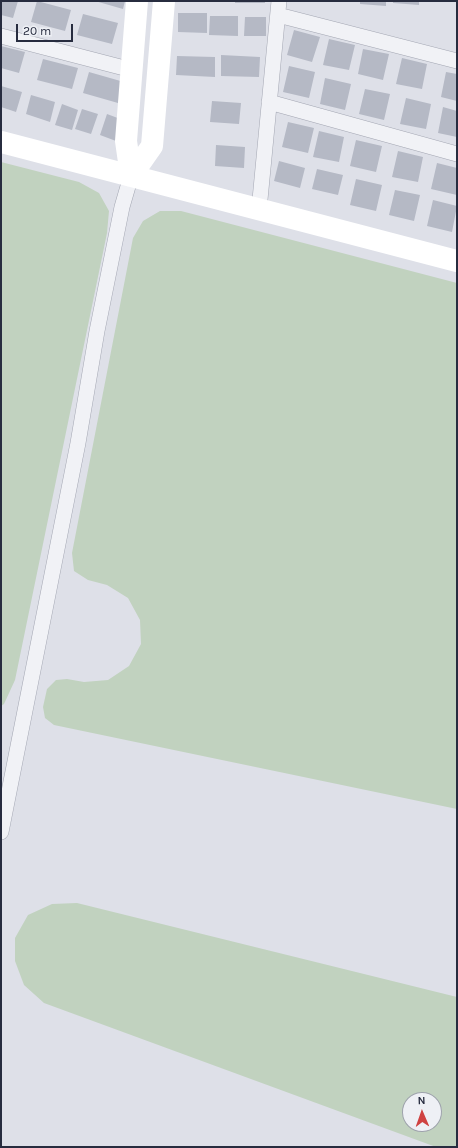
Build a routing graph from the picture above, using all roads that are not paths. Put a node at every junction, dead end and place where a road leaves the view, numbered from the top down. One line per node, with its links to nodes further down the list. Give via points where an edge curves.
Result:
1 (137, 1): 6 (street)
2 (164, 1): 10 (street, via 152,146)
3 (278, 8): 5 (street); 7 (street)
4 (1, 36): 6 (street)
5 (457, 61)
6 (132, 70): 10 (street, via 126,140)
7 (269, 102): 9 (street); 11 (street)
8 (1, 142): 10 (street)
9 (457, 154)
10 (131, 176): 11 (street); 13 (street, via 97,332 78,443)
11 (259, 210): 12 (street)
12 (457, 261)
13 (1, 832)

